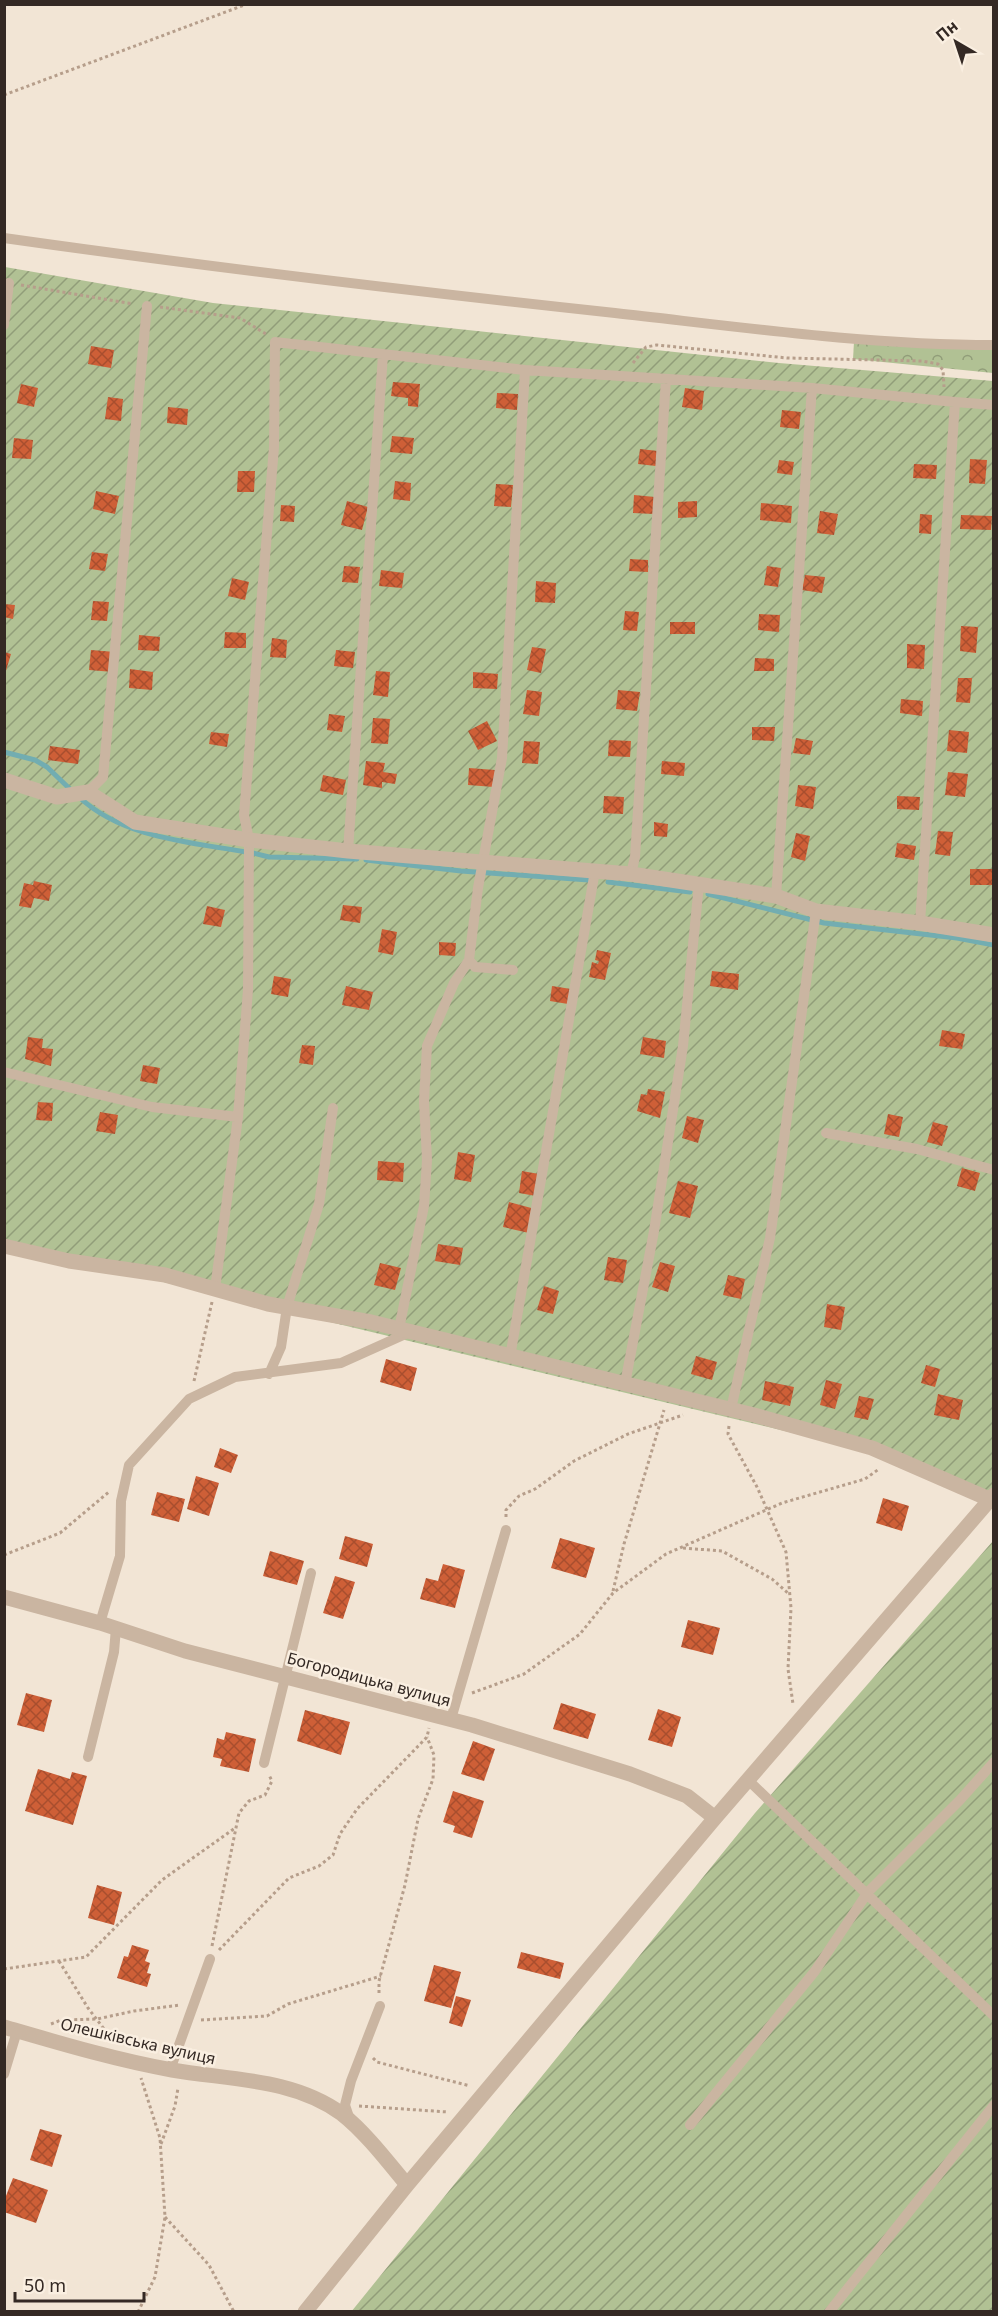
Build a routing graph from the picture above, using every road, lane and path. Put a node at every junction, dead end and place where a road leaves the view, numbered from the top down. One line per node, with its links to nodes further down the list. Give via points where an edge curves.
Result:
1 (247, 4): 2 (path)
2 (4, 95)
3 (4, 238): 7 (lane, via 759,331 936,345)
4 (9, 283): 6 (lane)
5 (147, 306): 16 (lane, via 103,777)
6 (4, 325)
7 (993, 345)
8 (383, 355): 9 (lane); 17 (lane, via 275,342 274,447 244,815); 18 (lane)
9 (525, 370): 10 (lane); 19 (lane, via 502,758)
10 (614, 376): 11 (lane); 13 (path, via 624,372 646,347 657,345 787,358 922,362 938,364 943,370 944,390)
11 (666, 379): 12 (lane); 21 (lane)
12 (812, 388): 13 (lane); 23 (lane)
13 (955, 402): 14 (lane); 25 (lane)
14 (993, 405)
15 (4, 780): 16 (street, via 57,797)
16 (81, 794): 17 (street, via 135,822)
17 (249, 840): 18 (street); 31 (lane, via 248,990)
18 (348, 851): 19 (street)
19 (484, 863): 20 (street); 27 (lane)
20 (595, 871): 21 (street); 38 (lane)
21 (631, 874): 22 (street)
22 (699, 884): 23 (street); 40 (lane, via 683,1046)
23 (776, 896): 24 (street)
24 (816, 912): 25 (street); 44 (lane, via 770,1238)
25 (920, 923): 26 (street)
26 (993, 935)
27 (469, 960): 28 (lane, via 475,967); 37 (lane, via 454,983 427,1046 424,1206)
28 (513, 970)
29 (4, 1072): 31 (lane, via 152,1107)
30 (333, 1108): 36 (lane, via 319,1204)
31 (238, 1117): 35 (lane)
32 (826, 1133): 33 (lane, via 917,1149)
33 (993, 1170)
34 (4, 1246): 35 (street, via 69,1261 165,1275)
35 (215, 1289): 36 (street); 42 (path)
36 (287, 1307): 37 (street); 39 (lane, via 281,1347)
37 (404, 1330): 38 (street); 39 (lane, via 341,1363)
38 (510, 1357): 40 (street)
39 (269, 1374): 42 (lane, via 235,1377)
40 (625, 1384): 41 (street)
41 (668, 1395): 43 (street); 45 (path)
42 (189, 1399): 46 (lane)
43 (708, 1404): 44 (street); 45 (path)
44 (730, 1409): 48 (street, via 872,1448); 49 (path, via 728,1434)
45 (660, 1423): 50 (path, via 627,1434 574,1461 519,1496 506,1510); 54 (path)
46 (129, 1465): 52 (path, via 110,1491 60,1533); 57 (lane, via 121,1501 120,1556)
47 (881, 1468): 49 (path, via 865,1479)
48 (991, 1497): 63 (street)
49 (766, 1510): 51 (path); 55 (path, via 786,1552)
50 (506, 1530): 60 (lane)
51 (681, 1548): 54 (path, via 666,1554); 55 (path, via 722,1551 772,1579)
52 (4, 1555)
53 (311, 1573): 59 (lane)
54 (613, 1593): 60 (path, via 580,1634 524,1674)
55 (789, 1594): 63 (path, via 788,1669)
56 (4, 1597): 57 (street, Богородицька вулиця)
57 (100, 1623): 58 (street, Богородицька вулиця)
58 (116, 1628): 59 (street, Богородицька вулиця); 65 (lane, via 114,1652)
59 (285, 1676): 61 (street, Богородицька вулиця); 67 (lane)
60 (459, 1697): 62 (lane)
61 (432, 1714): 62 (street, Богородицька вулиця); 64 (path)
62 (451, 1719): 69 (street, Богородицька вулиця, via 630,1774 687,1796)
63 (795, 1727): 68 (street)
64 (427, 1737): 72 (path, via 357,1809 340,1834 333,1856 289,1878); 75 (path, via 434,1755 433,1779 418,1819)
65 (88, 1758)
66 (993, 1762): 71 (lane)
67 (264, 1763): 70 (path, via 272,1781 266,1795 249,1801 239,1813)
68 (749, 1781): 69 (street); 71 (lane)
69 (715, 1818): 86 (street)
70 (236, 1828): 72 (path); 73 (path, via 162,1880 86,1957)
71 (868, 1892): 78 (lane); 91 (lane, via 815,1971)
72 (210, 1959): 76 (lane)
73 (59, 1961): 74 (path); 79 (path)
74 (4, 1969)
75 (381, 1976): 77 (path); 80 (path, via 288,2004 267,2016)
76 (194, 2003): 79 (path); 80 (lane)
77 (380, 2006): 82 (lane)
78 (993, 2016)
79 (97, 2019): 81 (path, via 61,2020); 83 (path)
80 (188, 2021): 84 (lane)
81 (17, 2030): 83 (street, Олешківська вулиця); 85 (lane)
82 (364, 2049): 86 (path, via 377,2062); 87 (lane)
83 (129, 2059): 84 (street, Олешківська вулиця); 92 (path, via 149,2097)
84 (175, 2071): 90 (street, Олешківська вулиця, via 267,2082 304,2095 342,2114); 92 (path, via 175,2106)
85 (4, 2074)
86 (486, 2090): 89 (street)
87 (345, 2105): 89 (path); 90 (lane)
88 (993, 2105): 98 (lane)
89 (466, 2114): 93 (street)
90 (351, 2124): 93 (street, Олешківська вулиця)
91 (690, 2125)
92 (160, 2146): 94 (path)
93 (407, 2185): 97 (street)
94 (165, 2217): 95 (path, via 155,2277); 96 (path, via 208,2265)
95 (138, 2312)
96 (234, 2312)
97 (305, 2312)
98 (829, 2312)

